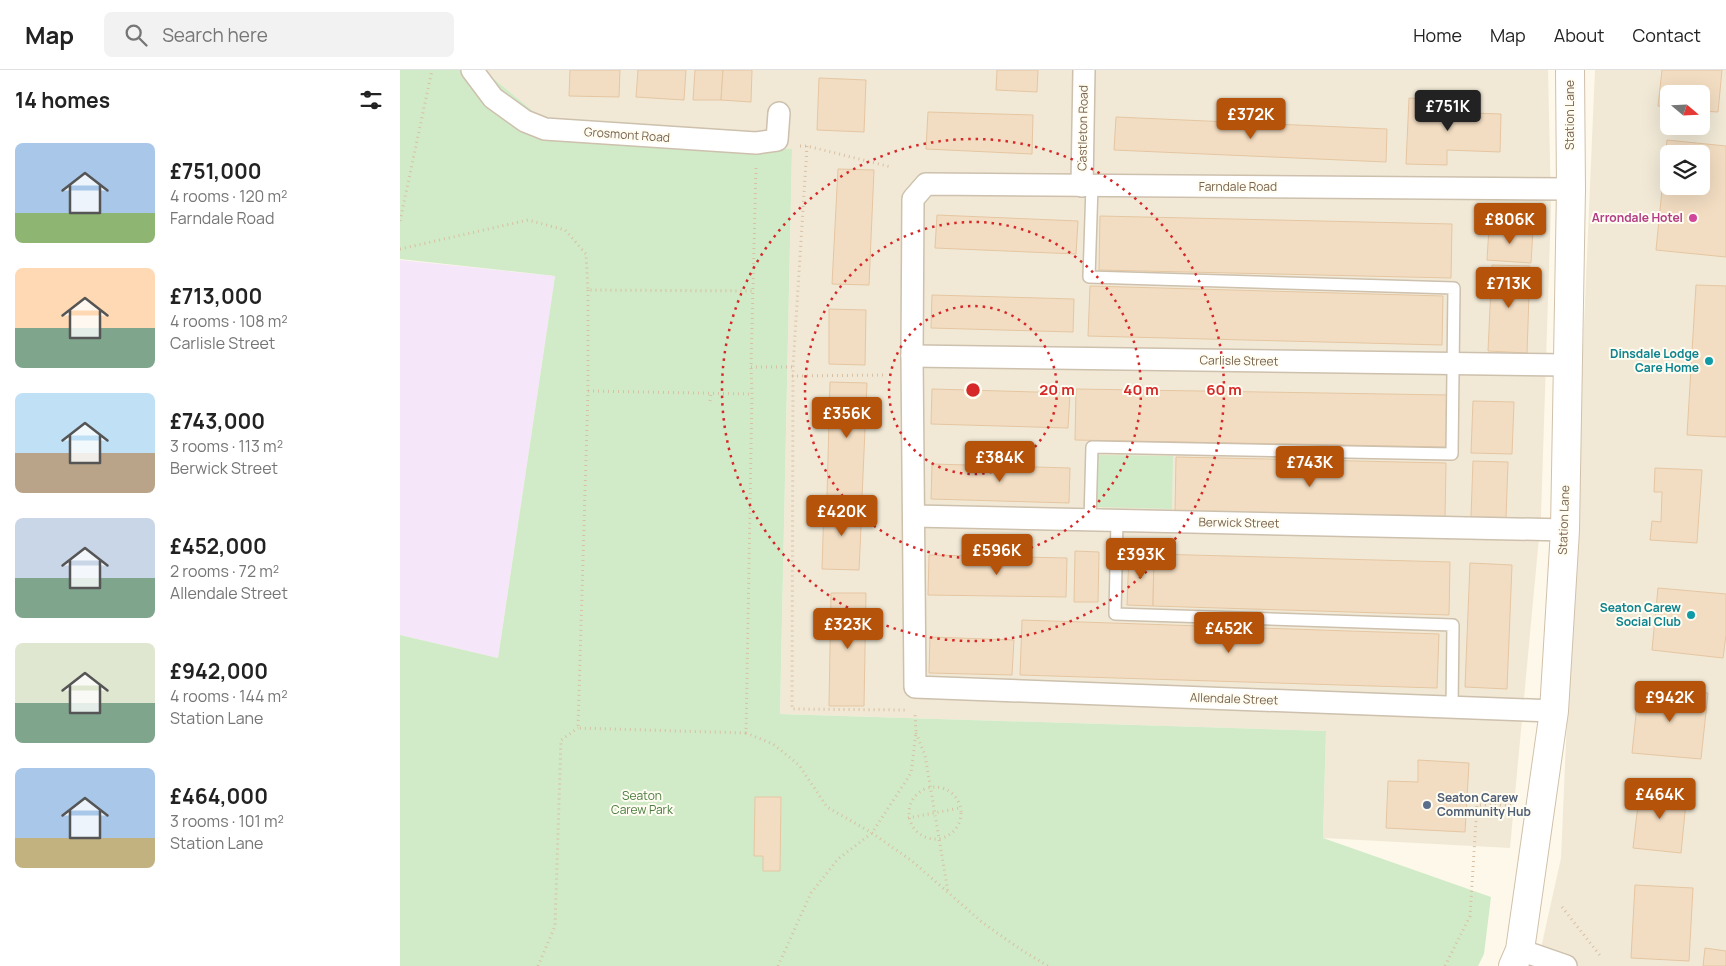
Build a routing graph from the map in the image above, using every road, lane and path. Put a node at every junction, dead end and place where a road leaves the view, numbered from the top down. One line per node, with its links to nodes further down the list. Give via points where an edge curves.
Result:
1 (432, 70): 12 (path)
2 (472, 70): 5 (street, Grosmont Road, via 493,98 524,121 545,129 756,143 777,140)
3 (1084, 70): 10 (street, Castleton Road)
4 (1570, 70): 11 (main road, Station Lane)
5 (778, 113)
6 (798, 146): 7 (path)
7 (808, 146): 9 (path); 20 (path)
8 (756, 165): 15 (path)
9 (891, 167)
10 (1087, 186): 11 (street, Farndale Road); 16 (street, Farndale Road, via 926,184 913,199); 17 (lane, via 1089,277 1454,288)
11 (1571, 188): 18 (main road, Station Lane)
12 (400, 221)
13 (400, 248): 14 (path, via 528,220 565,230 586,254)
14 (588, 290): 15 (path); 23 (path)
15 (753, 291): 19 (path)
16 (912, 356): 17 (street, Carlisle Street); 27 (street)
17 (1454, 364): 18 (street, Carlisle Street); 28 (lane, via 1452,454 1092,447)
18 (1567, 365): 30 (main road, Station Lane)
19 (751, 367): 20 (path); 25 (path)
20 (793, 367): 22 (path)
21 (896, 375): 22 (path)
22 (792, 376): 34 (path, via 792,709 915,710)
23 (588, 391): 24 (path); 33 (path)
24 (711, 393): 25 (path); 26 (path)
25 (752, 394): 35 (path)
26 (710, 400)
27 (914, 516): 28 (street, Berwick Street); 31 (street, Allendale Street, via 915,687)
28 (1090, 520): 29 (street, Berwick Street)
29 (1117, 520): 30 (street, Berwick Street); 31 (lane, via 1115,614 1453,625)
30 (1564, 530): 32 (main road, Station Lane)
31 (1452, 707): 32 (street, Allendale Street)
32 (1554, 711): 45 (main road, Station Lane)
33 (578, 728): 35 (path); 47 (path, via 561,740 555,926)
34 (916, 732): 36 (path, via 925,756); 41 (path, via 911,773)
35 (746, 733): 41 (path, via 773,744 799,765 827,807)
36 (930, 787): 38 (path, via 948,790); 39 (path); 40 (path, via 916,794 911,801)
37 (1521, 805): 50 (path, via 1477,805 1470,916)
38 (960, 808): 39 (path); 42 (path, via 960,822 955,830)
39 (935, 813): 40 (path); 42 (path)
40 (908, 818): 42 (path, via 916,832 931,839)
41 (872, 833): 43 (path); 48 (path, via 838,859 811,893)
42 (940, 839): 43 (path)
43 (948, 892): 49 (path, via 983,923)
44 (1562, 907): 46 (path)
45 (1516, 958): 51 (street)
46 (1602, 958)
47 (538, 966)
48 (778, 966)
49 (1048, 966)
50 (1445, 966)
51 (1566, 966)

